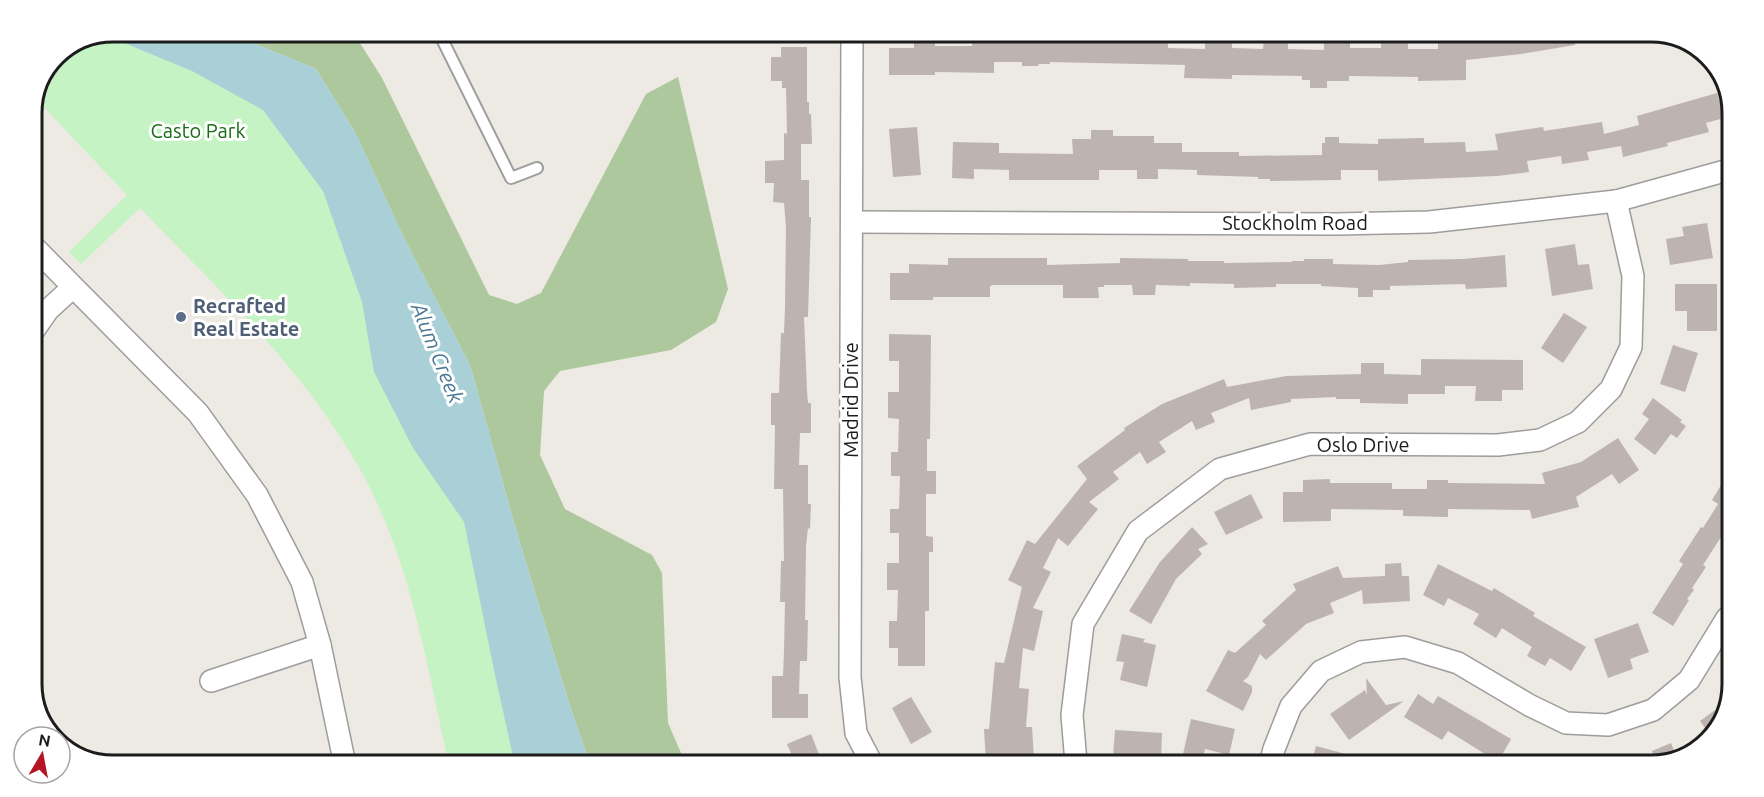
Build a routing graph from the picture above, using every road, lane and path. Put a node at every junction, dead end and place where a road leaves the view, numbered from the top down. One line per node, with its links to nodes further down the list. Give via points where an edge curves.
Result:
1 (443, 42): 3 (lane, via 511,178)
2 (852, 42): 6 (street, Madrid Drive)
3 (537, 168)
4 (1722, 172): 5 (street, Stockholm Road)
5 (1616, 201): 6 (street, Stockholm Road, via 1429,222); 15 (street, Oslo Drive, via 1633,288 1631,347 1611,389 1578,422 1540,440 1498,445 1310,444 1220,469 1138,531 1083,624 1072,715)
6 (852, 222): 14 (street, Madrid Drive, via 850,677 856,733)
7 (42, 256): 8 (street)
8 (72, 288): 9 (street); 11 (street, via 198,413 257,495 302,582)
9 (42, 319)
10 (1722, 626): 16 (street, via 1689,680 1653,710 1608,725 1566,723 1458,663 1405,647 1361,652 1321,671 1290,706)
11 (320, 645): 12 (street); 13 (street)
12 (211, 681)
13 (343, 755)
14 (867, 755)
15 (1075, 755)
16 (1272, 755)

